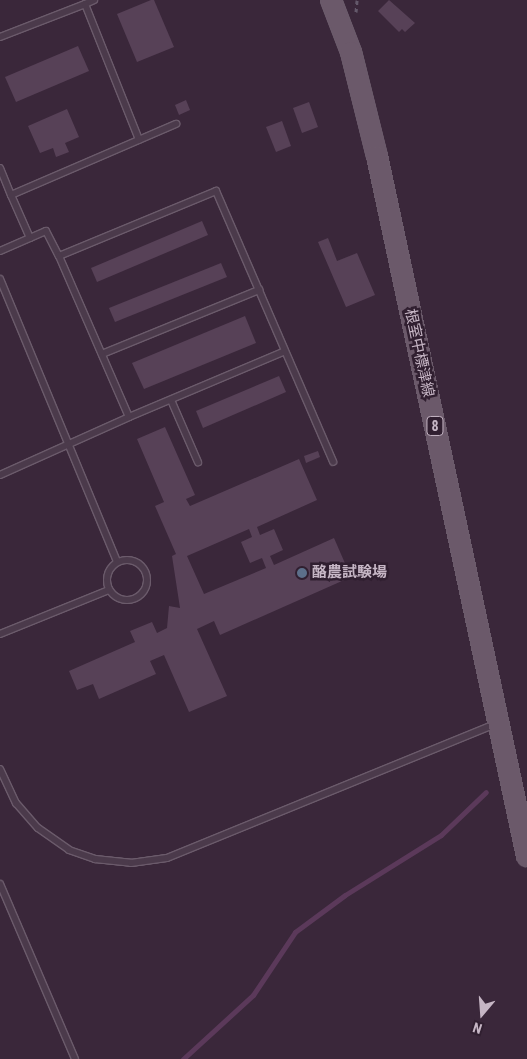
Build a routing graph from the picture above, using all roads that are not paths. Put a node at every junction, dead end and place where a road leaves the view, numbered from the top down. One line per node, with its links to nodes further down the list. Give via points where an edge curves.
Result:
1 (94, 0): 3 (lane)
2 (332, 0): 25 (main road, 根室中標津線 / 8, via 350,52 377,156)
3 (85, 4): 4 (lane); 6 (lane)
4 (0, 37)
5 (176, 124): 6 (lane)
6 (139, 140): 8 (lane)
7 (0, 168): 8 (lane)
8 (11, 195): 9 (lane)
9 (30, 238): 10 (lane); 11 (lane, via 46,231)
10 (0, 250)
11 (59, 256): 13 (lane, via 216,191); 15 (lane)
12 (0, 279): 18 (lane)
13 (259, 290): 14 (lane); 15 (lane)
14 (285, 351): 16 (lane); 20 (lane)
15 (102, 354): 17 (lane)
16 (171, 400): 17 (lane); 19 (lane)
17 (129, 417): 18 (lane)
18 (69, 443): 21 (lane); 22 (lane)
19 (198, 462)
20 (333, 462)
21 (0, 475)
22 (117, 562): 23 (lane, via 108,571); 23 (lane, via 130,560 142,566 146,585 133,599 120,599)
23 (110, 590): 24 (lane)
24 (0, 634)
25 (497, 723): 26 (lane, via 168,858 131,863 95,859 69,850 38,828 16,803); 27 (main road, 根室中標津線 / 8)
26 (0, 769)
27 (527, 856)
28 (0, 884): 29 (lane)
29 (75, 1059)

